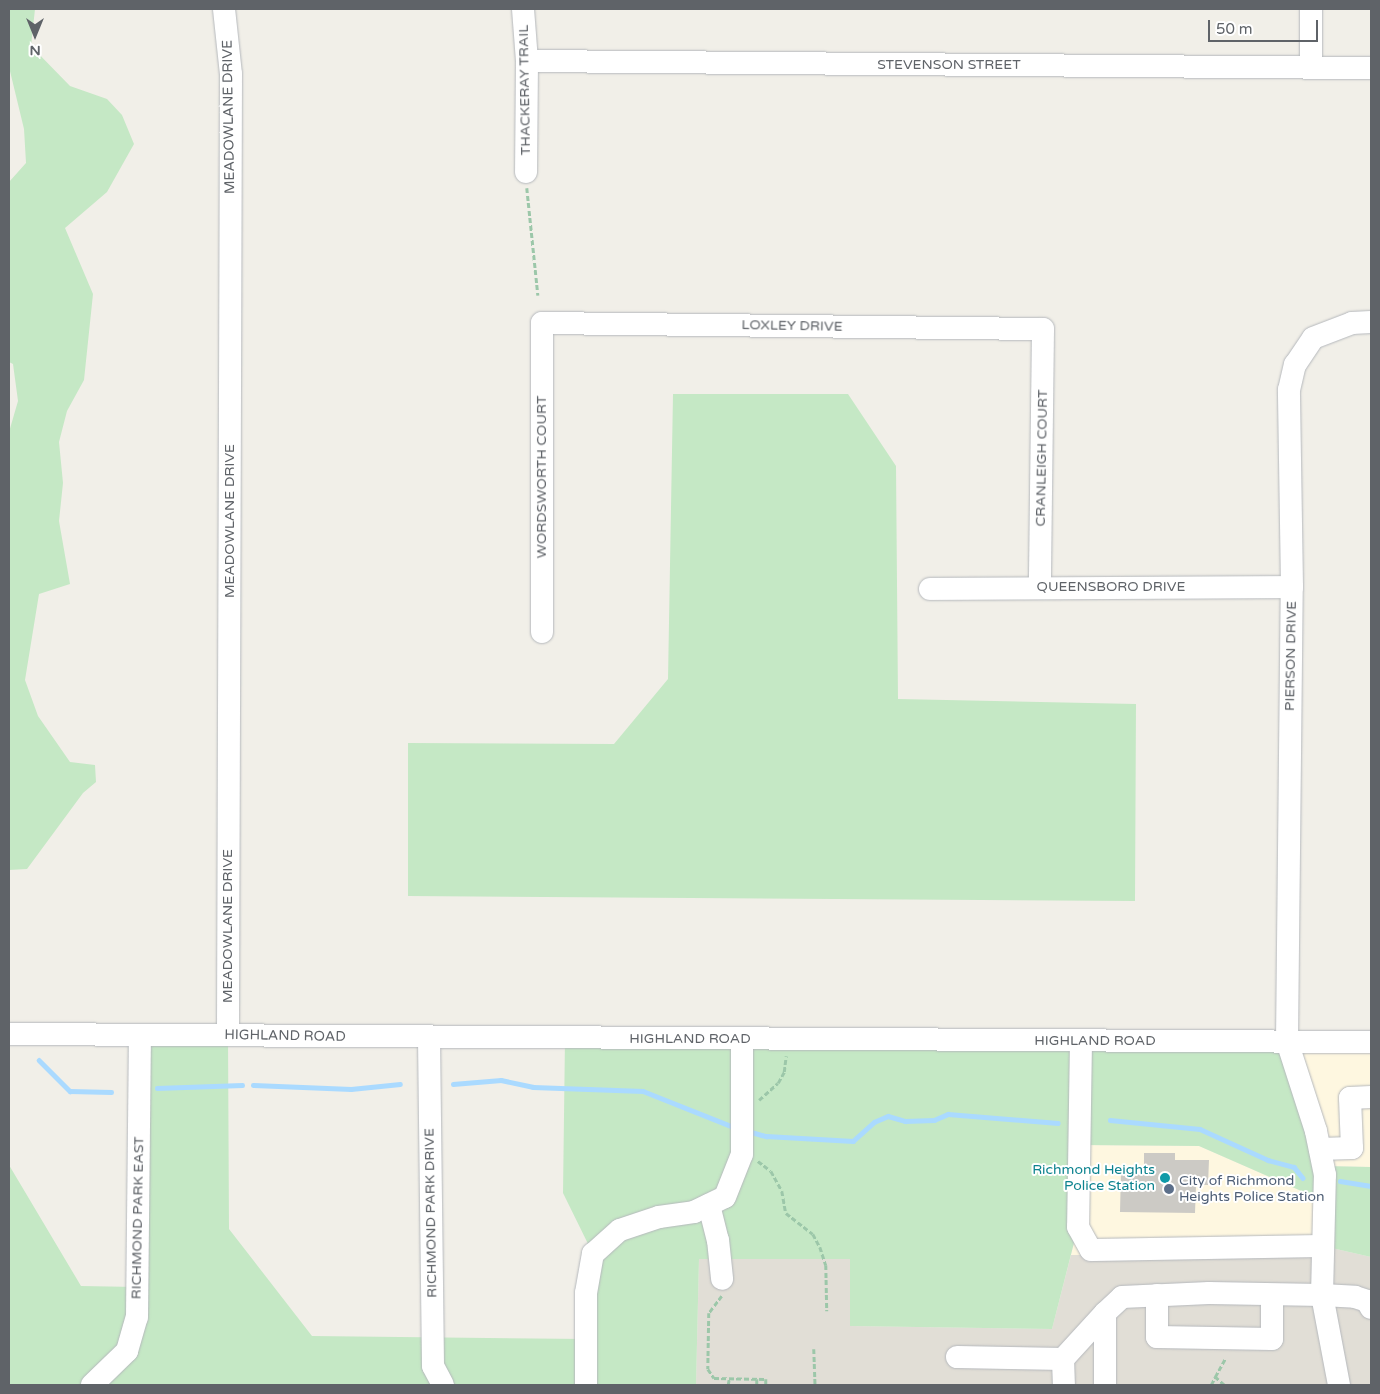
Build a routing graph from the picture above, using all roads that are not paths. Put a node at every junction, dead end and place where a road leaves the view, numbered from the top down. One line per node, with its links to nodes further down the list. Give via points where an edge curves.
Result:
1 (224, 9): 17 (street, MEADOWLANE DRIVE, via 231,74)
2 (523, 9): 4 (street, THACKERAY TRAIL)
3 (1311, 9): 5 (street)
4 (527, 61): 5 (street, STEVENSON STREET); 7 (street, THACKERAY TRAIL)
5 (1311, 68): 6 (street, STEVENSON STREET)
6 (1371, 68)
7 (526, 172)
8 (1371, 322): 12 (street, PIERSON DRIVE, via 1352,323 1313,338 1295,365 1289,390)
9 (542, 323): 10 (street, LOXLEY DRIVE); 14 (street, WORDSWORTH COURT)
10 (1043, 329): 11 (street, CRANLEIGH COURT)
11 (1040, 587): 12 (street, QUEENSBORO DRIVE); 13 (street, QUEENSBORO DRIVE)
12 (1292, 587): 21 (street, PIERSON DRIVE)
13 (930, 589)
14 (542, 632)
15 (9, 1034): 16 (street, HIGHLAND ROAD)
16 (140, 1035): 17 (street, HIGHLAND ROAD); 35 (street, RICHMOND PARK EAST, via 137,1317 127,1351)
17 (228, 1035): 18 (street, HIGHLAND ROAD)
18 (429, 1038): 19 (street, HIGHLAND ROAD); 36 (street, RICHMOND PARK DRIVE, via 433,1366)
19 (742, 1038): 20 (street, HIGHLAND ROAD); 25 (street, via 749,1106 742,1154 725,1197)
20 (1081, 1040): 21 (street, HIGHLAND ROAD); 26 (street, via 1078,1227 1091,1250)
21 (1287, 1042): 22 (street, HIGHLAND ROAD); 24 (street, PIERSON DRIVE)
22 (1371, 1042)
23 (1371, 1097): 24 (street, via 1350,1098 1352,1148)
24 (1320, 1149): 26 (street, PIERSON DRIVE, via 1325,1175)
25 (709, 1205): 27 (street, via 718,1240); 37 (street, via 694,1212 659,1217 620,1230 593,1254 586,1293)
26 (1323, 1246): 30 (street, PIERSON DRIVE)
27 (722, 1279)
28 (1272, 1294): 29 (street); 29 (street, via 1272,1339 1157,1337); 30 (street)
29 (1157, 1295): 32 (street, via 1122,1297)
30 (1322, 1295): 31 (street, via 1355,1297 1367,1301); 40 (street, PIERSON DRIVE)
31 (1371, 1308)
32 (1104, 1313): 34 (street); 39 (street)
33 (957, 1357): 34 (street)
34 (1063, 1359): 38 (street)
35 (92, 1385)
36 (443, 1385)
37 (586, 1385)
38 (1064, 1385)
39 (1105, 1385)
40 (1339, 1385)

